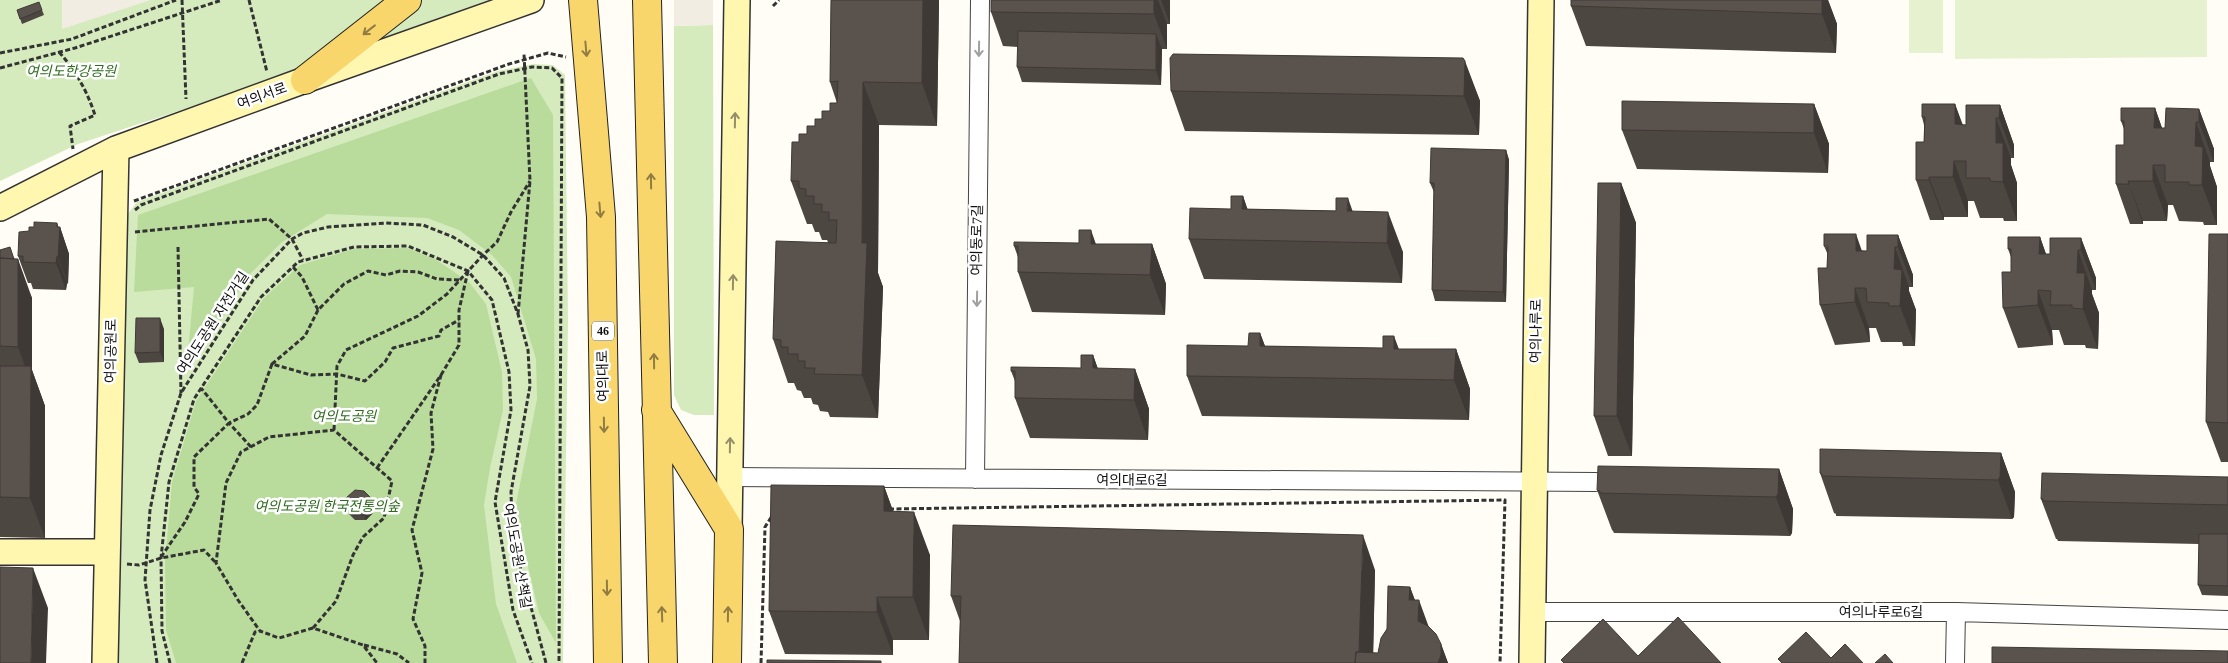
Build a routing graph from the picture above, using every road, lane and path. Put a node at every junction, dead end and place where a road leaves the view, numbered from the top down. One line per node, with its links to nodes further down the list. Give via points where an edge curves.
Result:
1 (176, 0): 16 (path, via 72,39)
2 (182, 0): 14 (path)
3 (222, 0): 14 (path)
4 (249, 0): 22 (path)
5 (407, 0): 21 (main road, one-way to 21)
6 (531, 0): 21 (street, 여의서로)
7 (583, 0): 19 (main road, 여의대로 / 46, one-way to 19)
8 (647, 0): 46 (main road, one-way to 8)
9 (737, 0): 51 (street, one-way to 9)
10 (779, 0): 13 (path)
11 (980, 0): 52 (street, 여의동로7길, one-way to 52)
12 (1541, 0): 54 (street, 여의나루로)
13 (774, 6)
14 (184, 14): 15 (path); 23 (path)
15 (59, 52): 20 (path); 24 (path, via 84,86 95,116 70,126)
16 (0, 53)
17 (524, 54): 18 (path)
18 (524, 61): 19 (path, via 548,53); 26 (path); 27 (path, via 455,82 136,200)
19 (587, 63): 80 (main road, 여의대로 / 46, one-way to 80, via 601,217)
20 (0, 68)
21 (305, 80): 22 (street, 여의서로)
22 (272, 92): 25 (street, 여의서로)
23 (186, 99)
24 (73, 149)
25 (116, 149): 28 (street, 여의서로); 30 (street, 여의공원로)
26 (530, 181): 33 (path, via 497,242); 39 (path)
27 (130, 206)
28 (0, 208)
29 (130, 214): 79 (path, via 141,205 498,74 552,68 562,78)
30 (114, 233): 31 (path, via 269,219); 59 (street, 여의공원로)
31 (292, 239): 33 (path, 여의도공원 자전거길, via 328,227 386,223 423,225); 34 (path); 45 (path, 여의도공원 자전거길, via 253,280)
32 (178, 247): 45 (path)
33 (483, 254): 36 (path); 39 (path, 여의도공원 자전거길, via 504,278)
34 (303, 260): 35 (path, 여의도공원 산책길); 36 (path, 여의도공원 산책길, via 354,247 408,246)
35 (293, 266): 38 (path); 44 (path, 여의도공원 산책길, via 261,297)
36 (468, 270): 37 (path); 40 (path); 77 (path, 여의도공원 산책길, via 492,300 509,372 511,410 495,502 513,610)
37 (459, 280): 38 (path, via 437,279 418,272 400,271 386,275 368,271 344,284); 42 (path, via 418,316 346,350 337,366)
38 (318, 310): 41 (path, via 305,336)
39 (518, 314): 78 (path, 여의도공원 자전거길, via 528,350 530,386 511,492 512,524 517,555)
40 (459, 320): 42 (path, via 441,330 439,336 393,348 385,362 365,381); 43 (path, via 459,344)
41 (272, 364): 42 (path, via 311,374); 47 (path, via 257,404 248,414)
42 (337, 374): 48 (path)
43 (441, 375): 50 (path); 76 (path, via 431,413 433,449 412,530 422,573 414,619 426,646)
44 (201, 388): 47 (path); 60 (path, 여의도공원 산책길, via 194,399 169,482)
45 (181, 393): 61 (path, 여의도공원 자전거길, via 161,455 150,510)
46 (655, 409): 57 (main road); 81 (main road, one-way to 46)
47 (229, 423): 49 (path); 60 (path, via 194,457 194,486 198,494 185,522)
48 (334, 430): 49 (path, via 270,437); 50 (path)
49 (251, 447): 62 (path, via 241,452 226,483)
50 (377, 468): 67 (path, via 392,481 384,518 363,536 336,600)
51 (730, 477): 52 (street, 여의대로6길); 57 (street)
52 (975, 479): 54 (street, 여의대로6길)
53 (1596, 482): 54 (street, 여의대로6길)
54 (1534, 483): 64 (street, 여의나루로)
55 (884, 509): 84 (path, via 1506,500)
56 (774, 514): 83 (path, via 765,528)
57 (729, 528): 82 (main road, one-way to 57)
58 (0, 552): 59 (street)
59 (107, 552): 70 (street, 여의공원로)
60 (161, 558): 61 (path); 62 (path, via 204,550); 72 (path, 여의도공원 산책길, via 162,631)
61 (147, 562): 63 (path); 71 (path, 여의도공원 자전거길, via 145,580)
62 (216, 563): 68 (path)
63 (132, 565)
64 (1533, 612): 65 (street, 여의나루로6길); 85 (street, 여의나루로)
65 (1956, 612): 66 (street, 여의나루로6길); 86 (street)
66 (2228, 620)
67 (312, 628): 68 (path, via 279,638); 69 (path)
68 (260, 630): 73 (path, via 254,632)
69 (363, 645): 74 (path); 75 (path, via 397,654)
70 (105, 663)
71 (157, 663)
72 (170, 663)
73 (242, 663)
74 (377, 663)
75 (409, 663)
76 (425, 663)
77 (532, 663)
78 (546, 663)
79 (560, 663)
80 (608, 663)
81 (663, 663)
82 (727, 663)
83 (761, 663)
84 (1500, 663)
85 (1532, 663)
86 (1955, 663)

